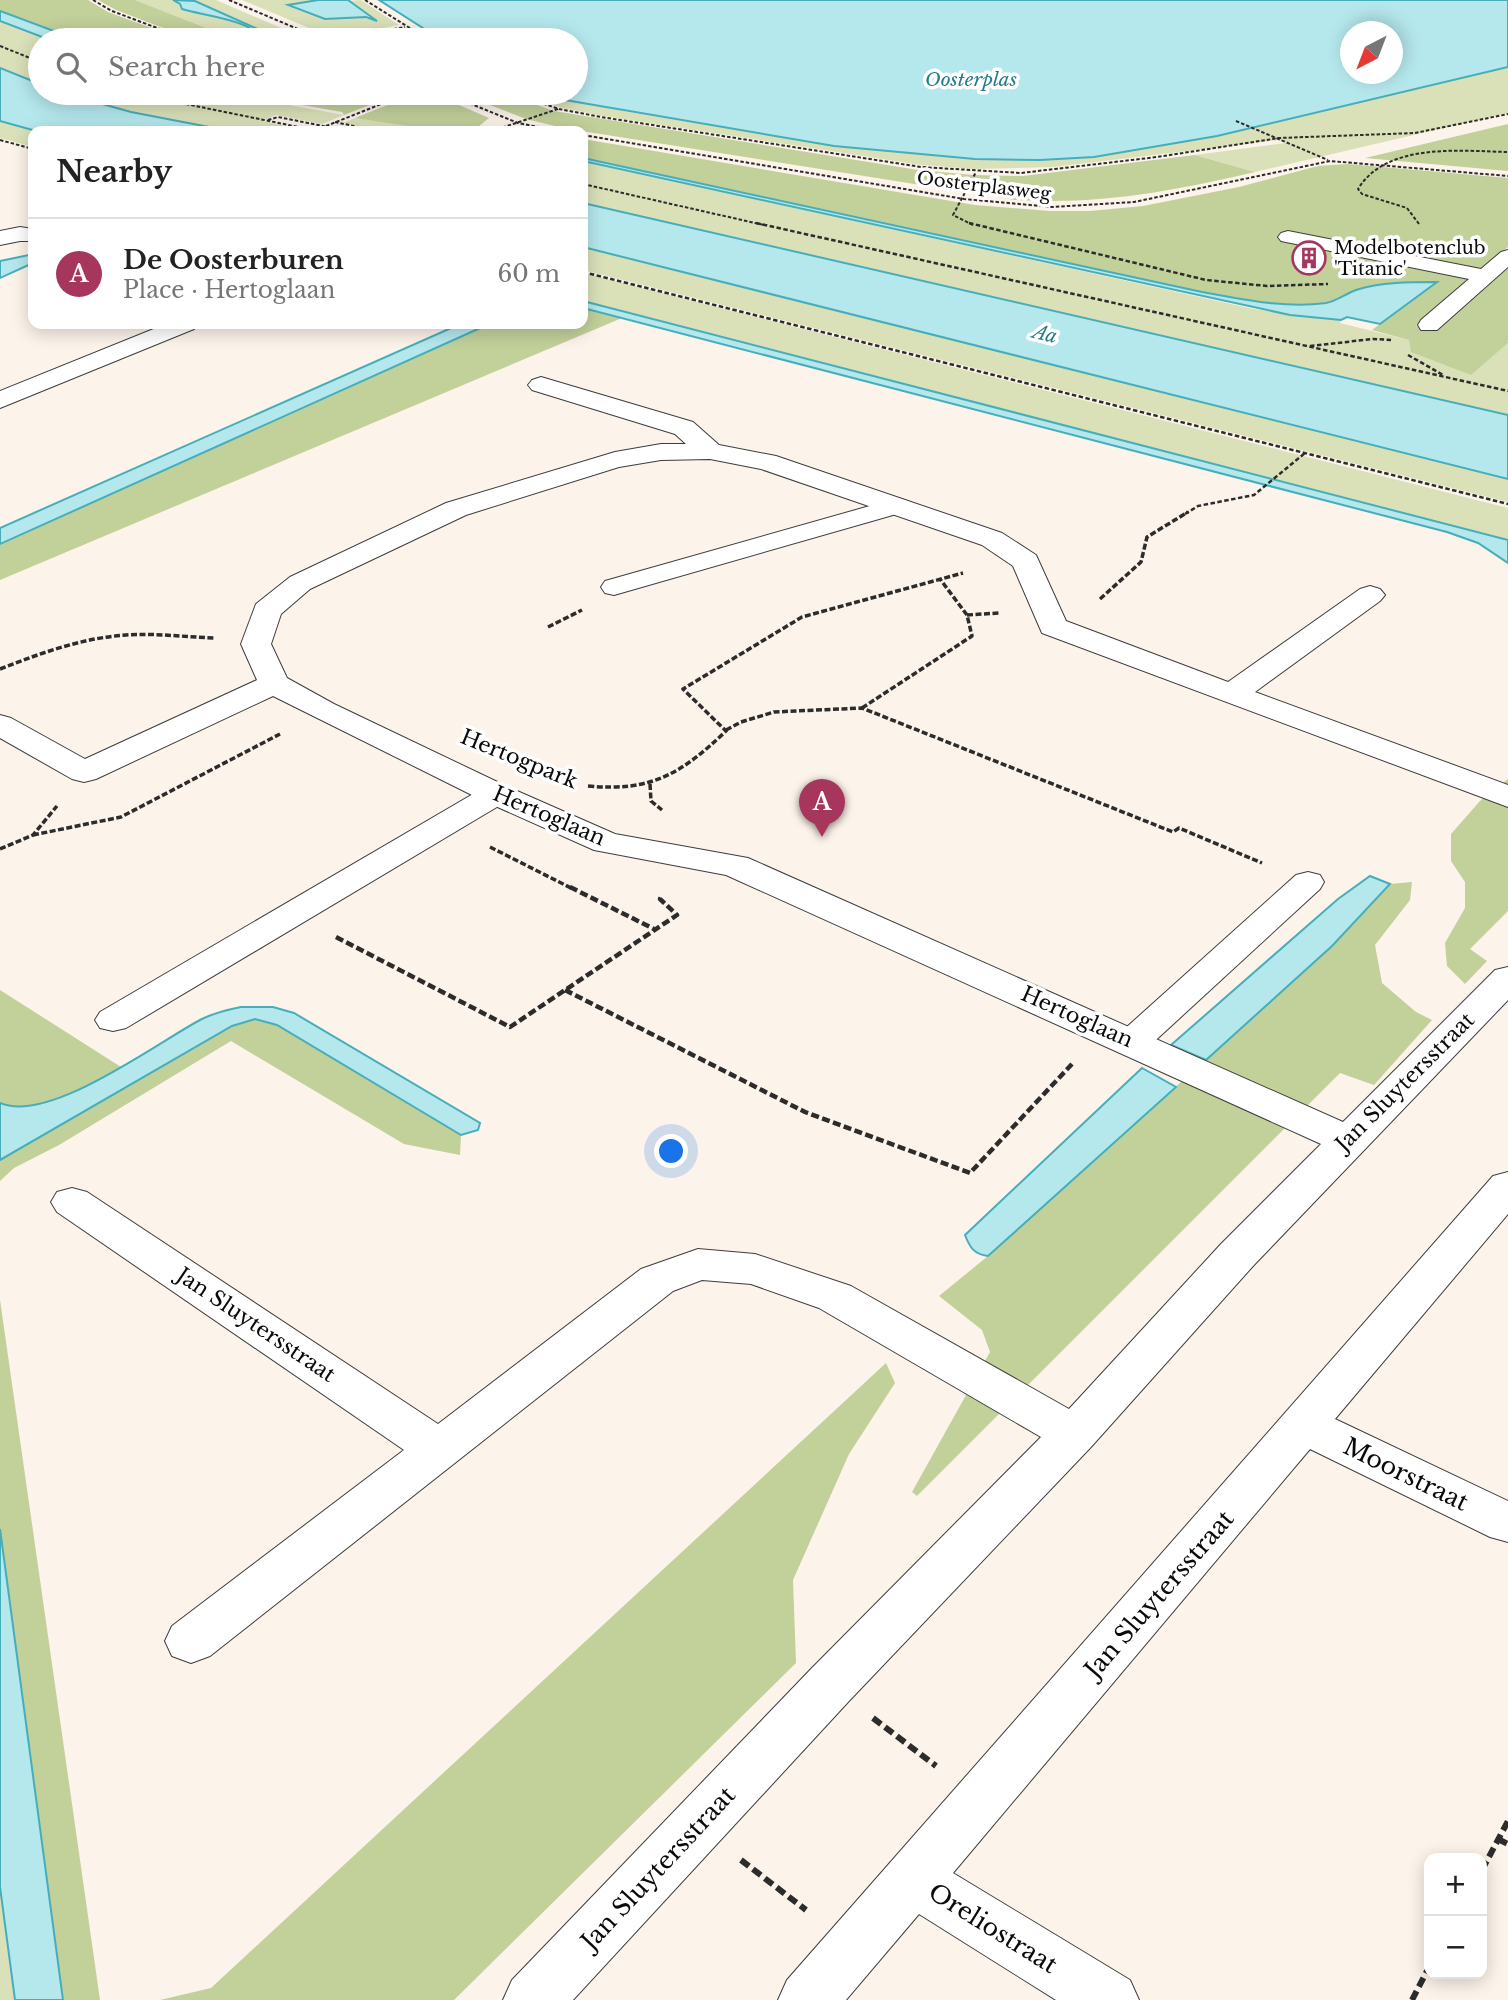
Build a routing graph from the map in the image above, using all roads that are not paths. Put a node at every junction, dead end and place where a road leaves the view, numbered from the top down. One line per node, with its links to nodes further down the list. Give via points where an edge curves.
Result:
1 (28, 235): 3 (street)
2 (1288, 237): 5 (lane)
3 (0, 238)
4 (1508, 256): 5 (lane)
5 (1484, 276): 6 (lane)
6 (1429, 325)
7 (174, 329): 9 (street)
8 (541, 385): 10 (street, via 684,428)
9 (0, 400)
10 (710, 451): 11 (street, via 767,462); 14 (street, via 660,452 615,460 456,509 300,583 267,610 257,639)
11 (898, 506): 12 (lane); 15 (street, via 992,539 1026,561 1053,627)
12 (614, 587)
13 (1370, 595): 15 (street)
14 (274, 684): 16 (street, via 84,772); 17 (street, Hertoglaan)
15 (1233, 693): 18 (street)
16 (0, 725)
17 (496, 794): 21 (lane); 22 (street, Hertoglaan, via 606,843 735,866)
18 (1508, 797)
19 (1308, 882): 22 (lane)
20 (1508, 978): 23 (street, Jan Sluytersstraat)
21 (113, 1020)
22 (1119, 1036): 23 (street, Hertoglaan)
23 (1347, 1140): 27 (street, Jan Sluytersstraat)
24 (1508, 1186): 26 (street, Jan Sluytersstraat)
25 (72, 1202): 28 (street, Jan Sluytersstraat)
26 (1305, 1425): 29 (street, Moorstraat); 31 (street, Jan Sluytersstraat)
27 (1074, 1434): 28 (street, via 835,1297 755,1269 698,1264 657,1280); 32 (street, Jan Sluytersstraat)
28 (439, 1449): 30 (street)
29 (1508, 1523)
30 (191, 1641)
31 (913, 1879): 33 (street, Jan Sluytersstraat); 34 (street, Oreliostraat)
32 (533, 2000)
33 (808, 2000)
34 (1109, 2000)

